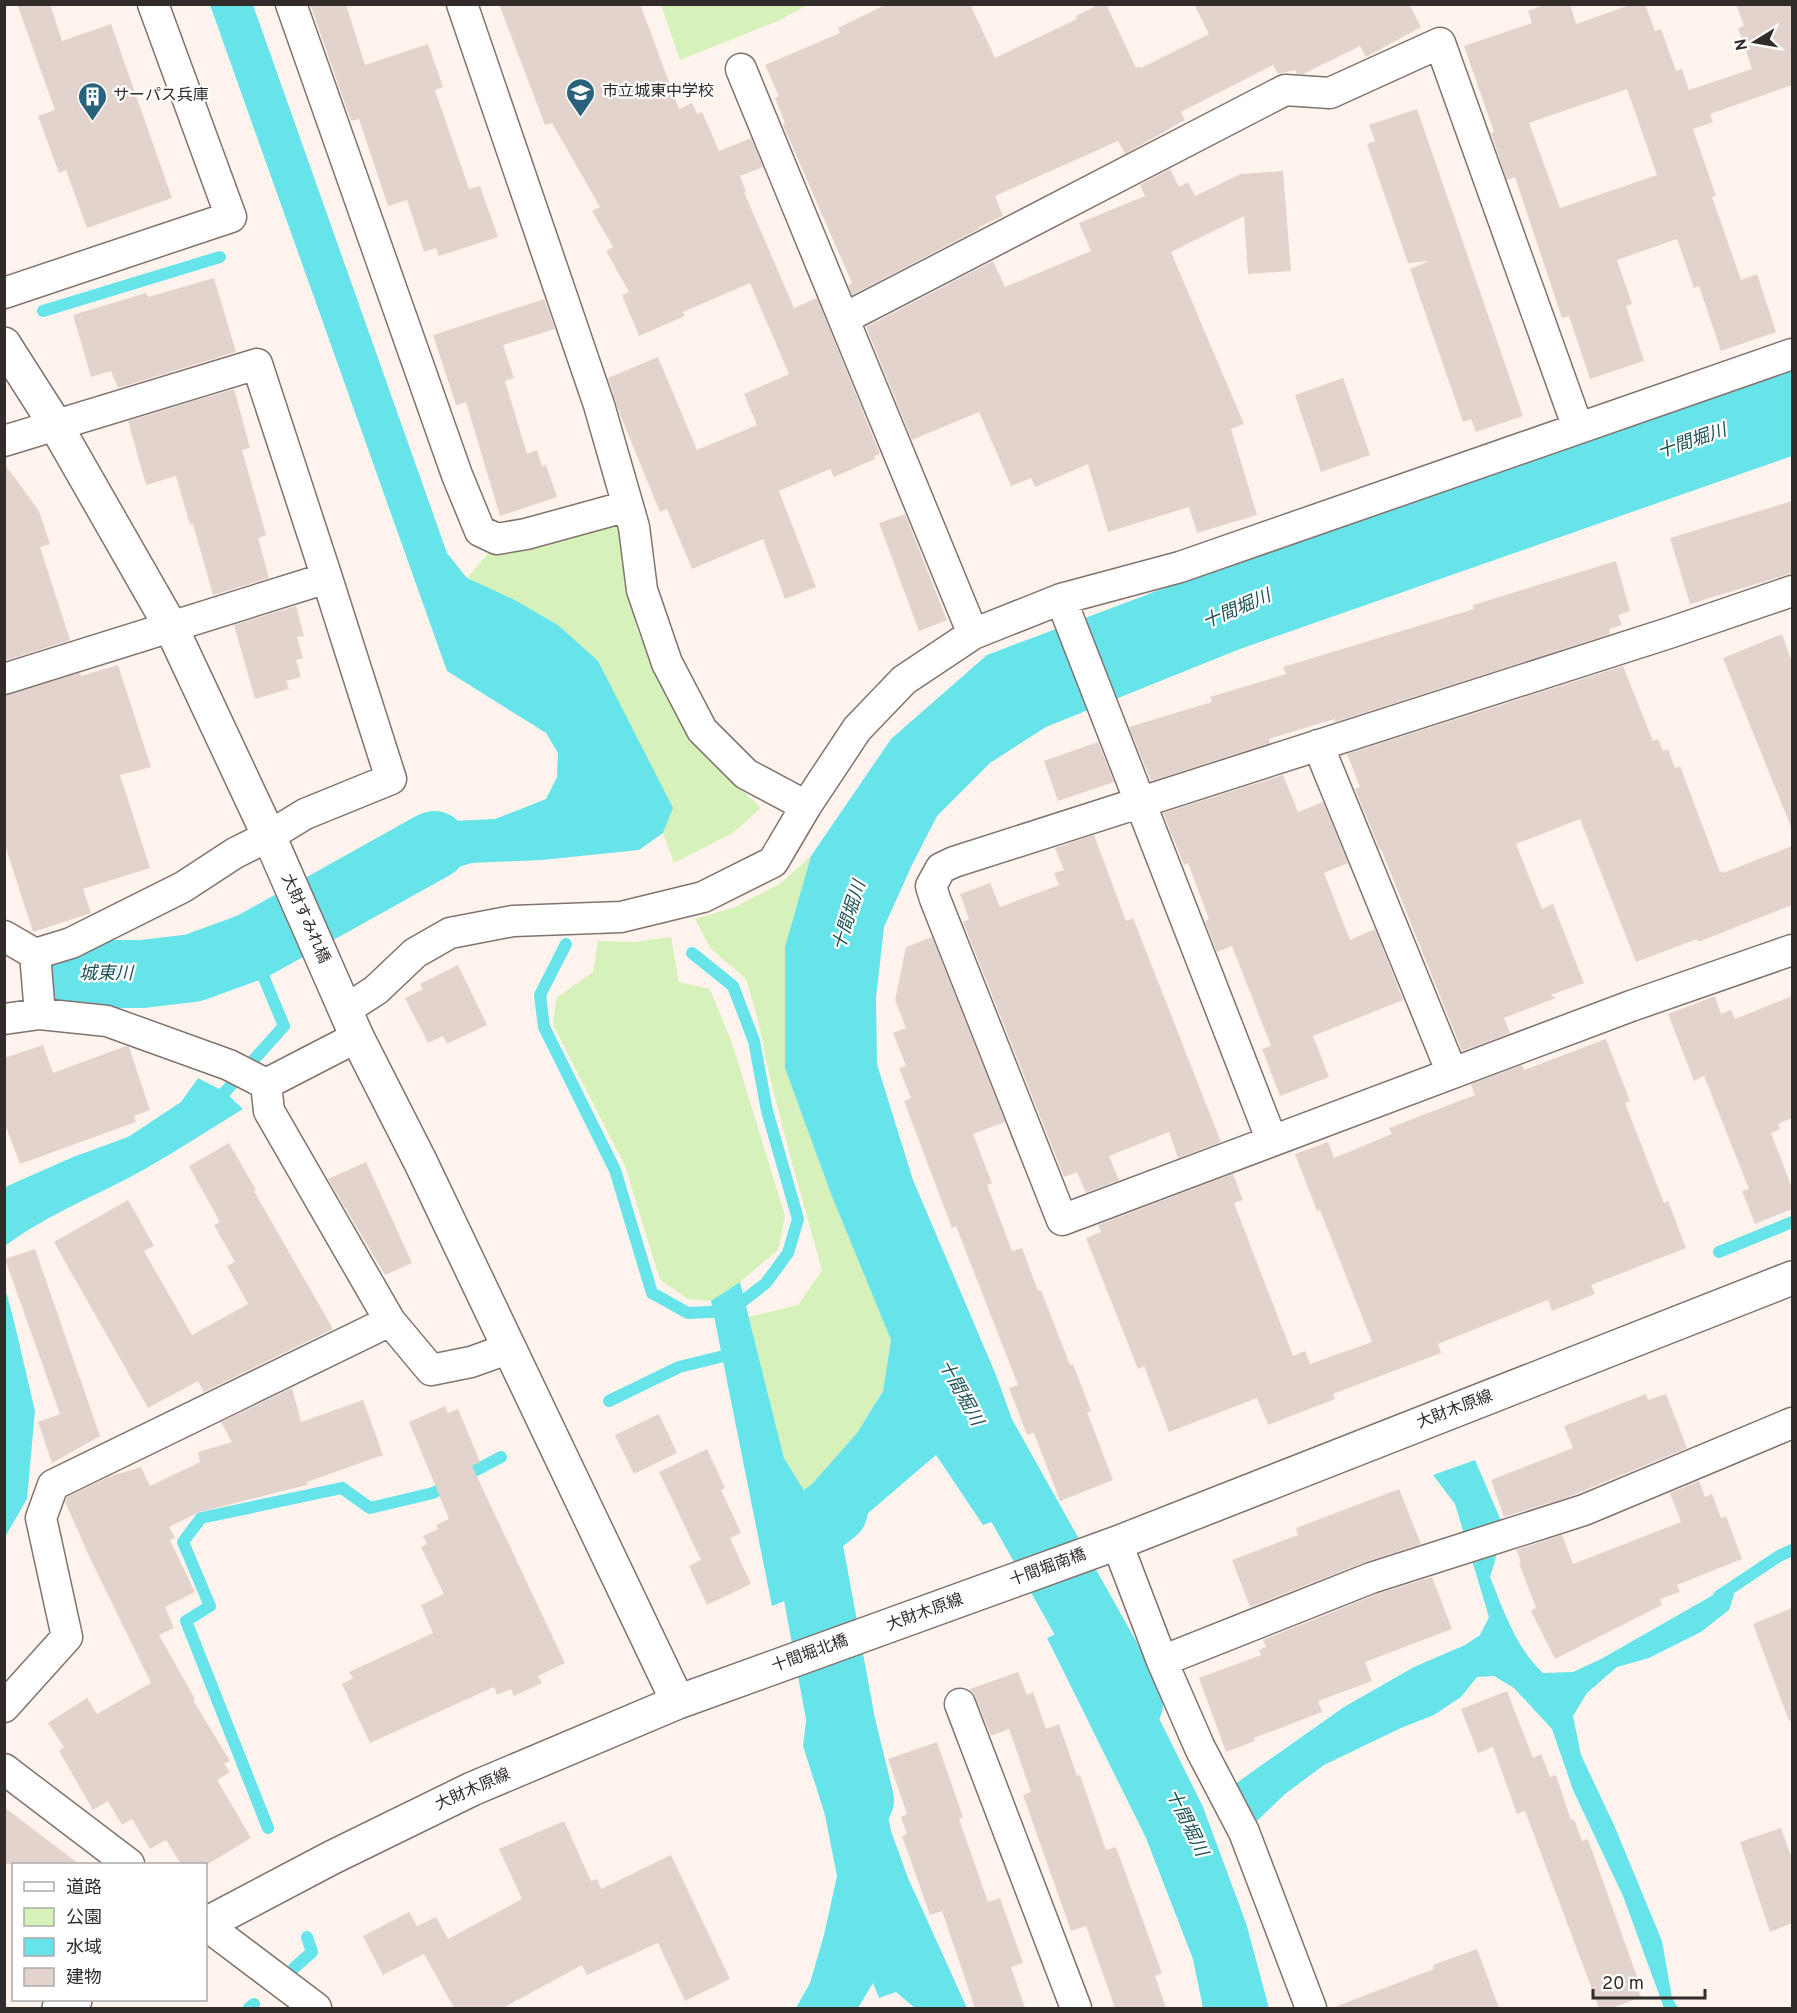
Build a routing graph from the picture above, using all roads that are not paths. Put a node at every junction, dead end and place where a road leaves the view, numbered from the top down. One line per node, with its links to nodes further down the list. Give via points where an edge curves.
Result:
1 (153, 4): 5 (street, via 231,218)
2 (291, 4): 12 (street, via 480,531 497,538 526,534)
3 (462, 4): 12 (street, via 599,405)
4 (741, 69): 6 (street)
5 (4, 293)
6 (844, 318): 10 (street, via 1285,90 1330,93 1440,43); 17 (street)
7 (4, 344): 9 (street, 大財すみれ橋)
8 (1792, 354): 10 (street)
9 (55, 424): 11 (street); 13 (street, via 256,364); 16 (street, 大財すみれ橋)
10 (1578, 428): 15 (street, via 1180,567)
11 (4, 441)
12 (628, 506): 21 (street, via 642,590 667,663 702,730 746,774)
13 (327, 578): 16 (street); 22 (street, via 391,779 305,814)
14 (1792, 591): 19 (street)
15 (1061, 599): 17 (street); 20 (street)
16 (171, 627): 18 (street); 22 (street, 大財すみれ橋)
17 (973, 634): 21 (street, via 904,680 857,729)
18 (4, 679)
19 (1318, 745): 20 (street); 29 (street)
20 (1139, 802): 31 (street); 31 (street, via 940,868 931,886 939,910 1062,1220)
21 (806, 807): 28 (street, via 773,862 703,897 621,917 513,921 450,933 415,953 376,990)
22 (273, 847): 25 (street, via 235,853 183,887 71,943); 28 (street, 大財すみれ橋)
23 (4, 936): 25 (street)
24 (1792, 950): 29 (street, via 1631,1005)
25 (35, 954): 26 (street)
26 (40, 1014): 27 (street); 30 (street, via 107,1021 229,1065)
27 (4, 1019)
28 (351, 1023): 30 (street); 34 (street, 大財すみれ橋)
29 (1452, 1073): 31 (street)
30 (261, 1082): 33 (street, via 268,1111)
31 (1272, 1141)
32 (1792, 1278): 36 (street, 大財木原線)
33 (390, 1321): 34 (street, via 431,1370 471,1362); 43 (street, via 53,1485 41,1518 67,1638)
34 (510, 1348): 41 (street, 大財すみれ橋)
35 (1792, 1423): 39 (street, via 1584,1510 1371,1578)
36 (1117, 1543): 37 (street, 十間堀南橋); 39 (street)
37 (980, 1593): 38 (street, 大財木原線)
38 (870, 1632): 40 (street, 十間堀北橋)
39 (1162, 1661): 52 (street, via 1200,1748 1244,1832)
40 (749, 1676): 41 (street, 大財木原線)
41 (678, 1702): 46 (street, 大財木原線, via 472,1789)
42 (960, 1704): 51 (street)
43 (4, 1707)
44 (4, 1769): 45 (street)
45 (128, 1863)
46 (207, 1923)
47 (207, 1925): 50 (street)
48 (73, 2001): 49 (street)
49 (59, 2008)
50 (316, 2008)
51 (1076, 2008)
52 (1311, 2008)

